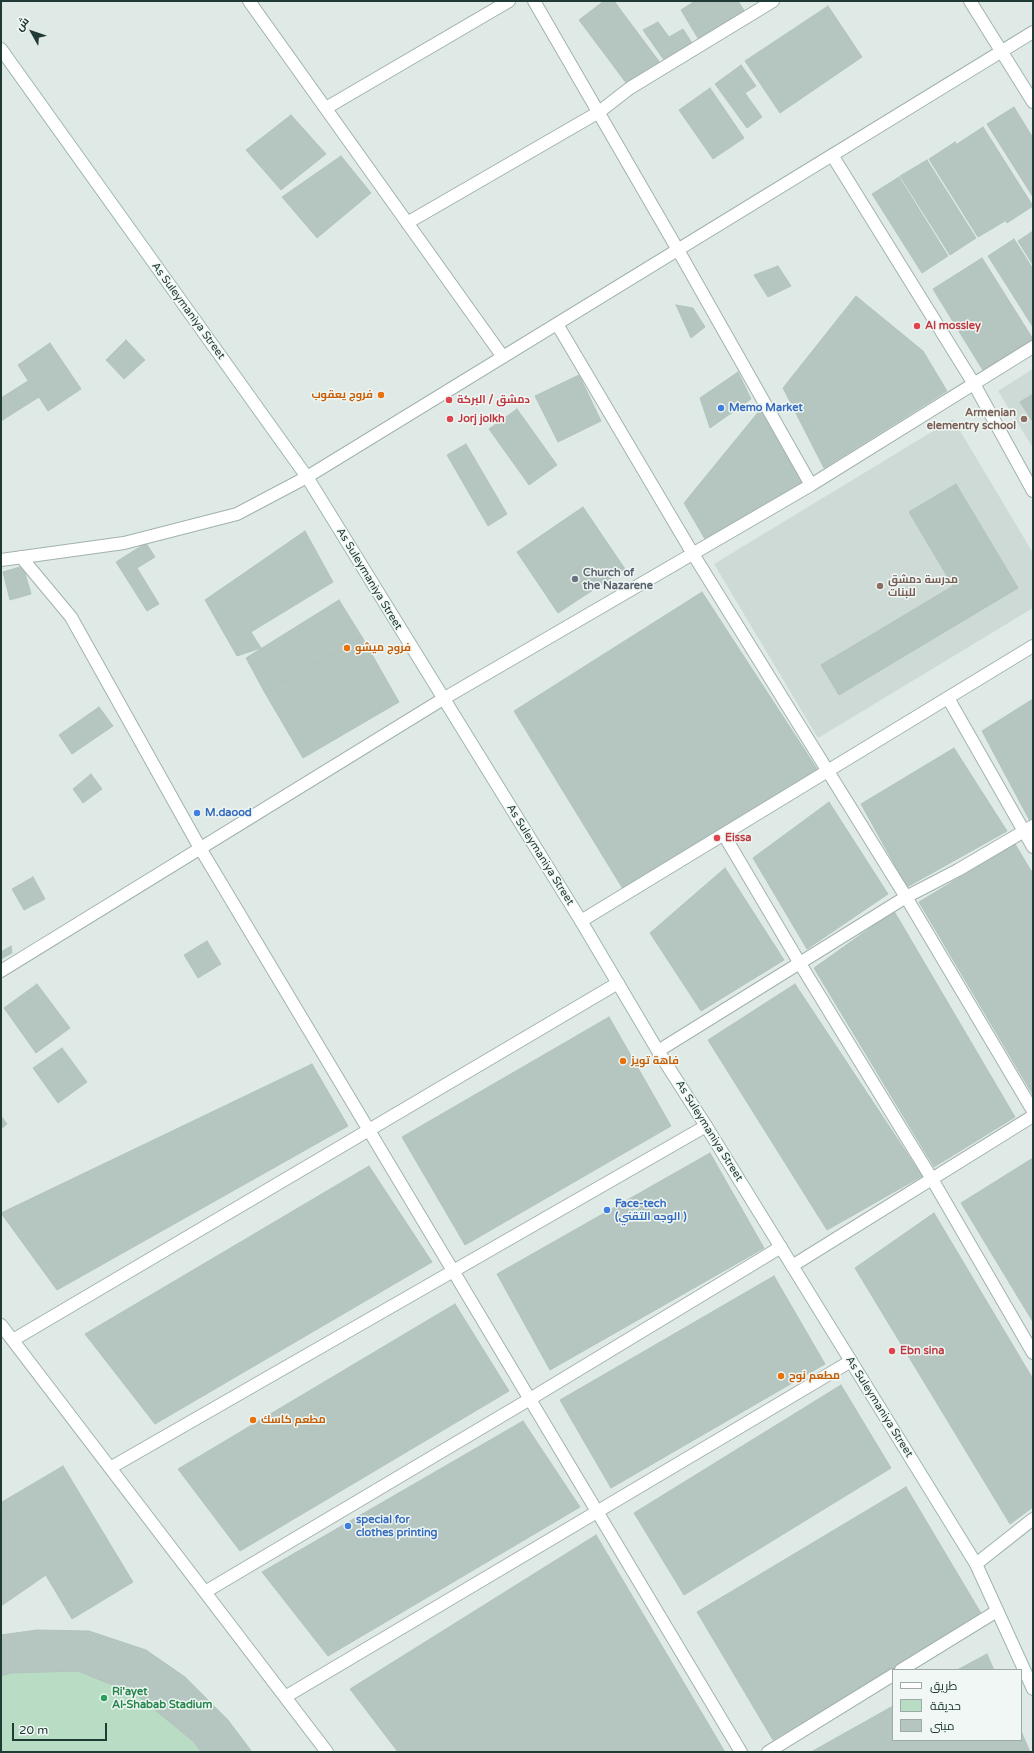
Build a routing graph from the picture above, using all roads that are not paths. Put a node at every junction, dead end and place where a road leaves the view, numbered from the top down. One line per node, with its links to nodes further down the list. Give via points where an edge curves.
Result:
1 (509, 1): 10 (street)
2 (534, 1): 11 (street)
3 (773, 1): 11 (street, via 630,88)
4 (970, 1): 8 (street)
5 (256, 3): 10 (street)
6 (1033, 32): 8 (street)
7 (1, 49): 19 (street, As Suleymaniya Street)
8 (1001, 51): 9 (street); 12 (street)
9 (1033, 102)
10 (326, 108): 13 (street)
11 (599, 112): 13 (street); 14 (street)
12 (832, 155): 14 (street); 18 (street)
13 (407, 223): 17 (street)
14 (678, 250): 15 (street); 20 (street)
15 (557, 324): 17 (street); 22 (street)
16 (1033, 347): 18 (street)
17 (502, 357): 19 (street)
18 (974, 384): 20 (street); 21 (street)
19 (307, 477): 23 (street, via 237,514 124,543); 27 (street, As Suleymaniya Street)
20 (811, 485): 22 (street)
21 (1033, 491)
22 (693, 554): 27 (street); 28 (street)
23 (21, 557): 24 (street); 31 (street, via 70,617)
24 (1, 560)
25 (1033, 646): 26 (street)
26 (948, 698): 28 (street); 29 (street)
27 (443, 699): 31 (street); 34 (street, As Suleymaniya Street)
28 (828, 771): 30 (street); 33 (street)
29 (1028, 828): 32 (street); 33 (street, via 958,870)
30 (724, 835): 34 (street); 35 (street)
31 (200, 848): 36 (street); 42 (street)
32 (1033, 848)
33 (906, 897): 35 (street); 39 (street)
34 (581, 921): 37 (street, As Suleymaniya Street)
35 (799, 962): 38 (street); 43 (street)
36 (1, 971)
37 (618, 983): 38 (street, As Suleymaniya Street); 42 (street)
38 (658, 1051): 41 (street, As Suleymaniya Street)
39 (1033, 1111)
40 (1033, 1116): 43 (street)
41 (706, 1126): 44 (street, As Suleymaniya Street); 46 (street)
42 (369, 1130): 46 (street); 48 (street)
43 (932, 1179): 45 (street); 49 (street)
44 (781, 1247): 45 (street, As Suleymaniya Street); 51 (street)
45 (792, 1266): 50 (street, As Suleymaniya Street)
46 (453, 1271): 51 (street); 52 (street)
47 (1, 1325): 48 (street)
48 (13, 1340): 52 (street)
49 (1033, 1353)
50 (851, 1361): 53 (street); 55 (street, As Suleymaniya Street)
51 (530, 1399): 53 (street); 56 (street)
52 (110, 1468): 56 (street)
53 (598, 1513): 61 (street); 63 (street)
54 (1033, 1519): 55 (street)
55 (976, 1564): 57 (street, As Suleymaniya Street)
56 (205, 1592): 61 (street)
57 (997, 1611): 58 (street); 60 (street, As Suleymaniya Street)
58 (903, 1669)
59 (892, 1676): 64 (street)
60 (1033, 1689)
61 (285, 1697): 62 (street)
62 (327, 1752)
63 (741, 1752)
64 (768, 1752)

